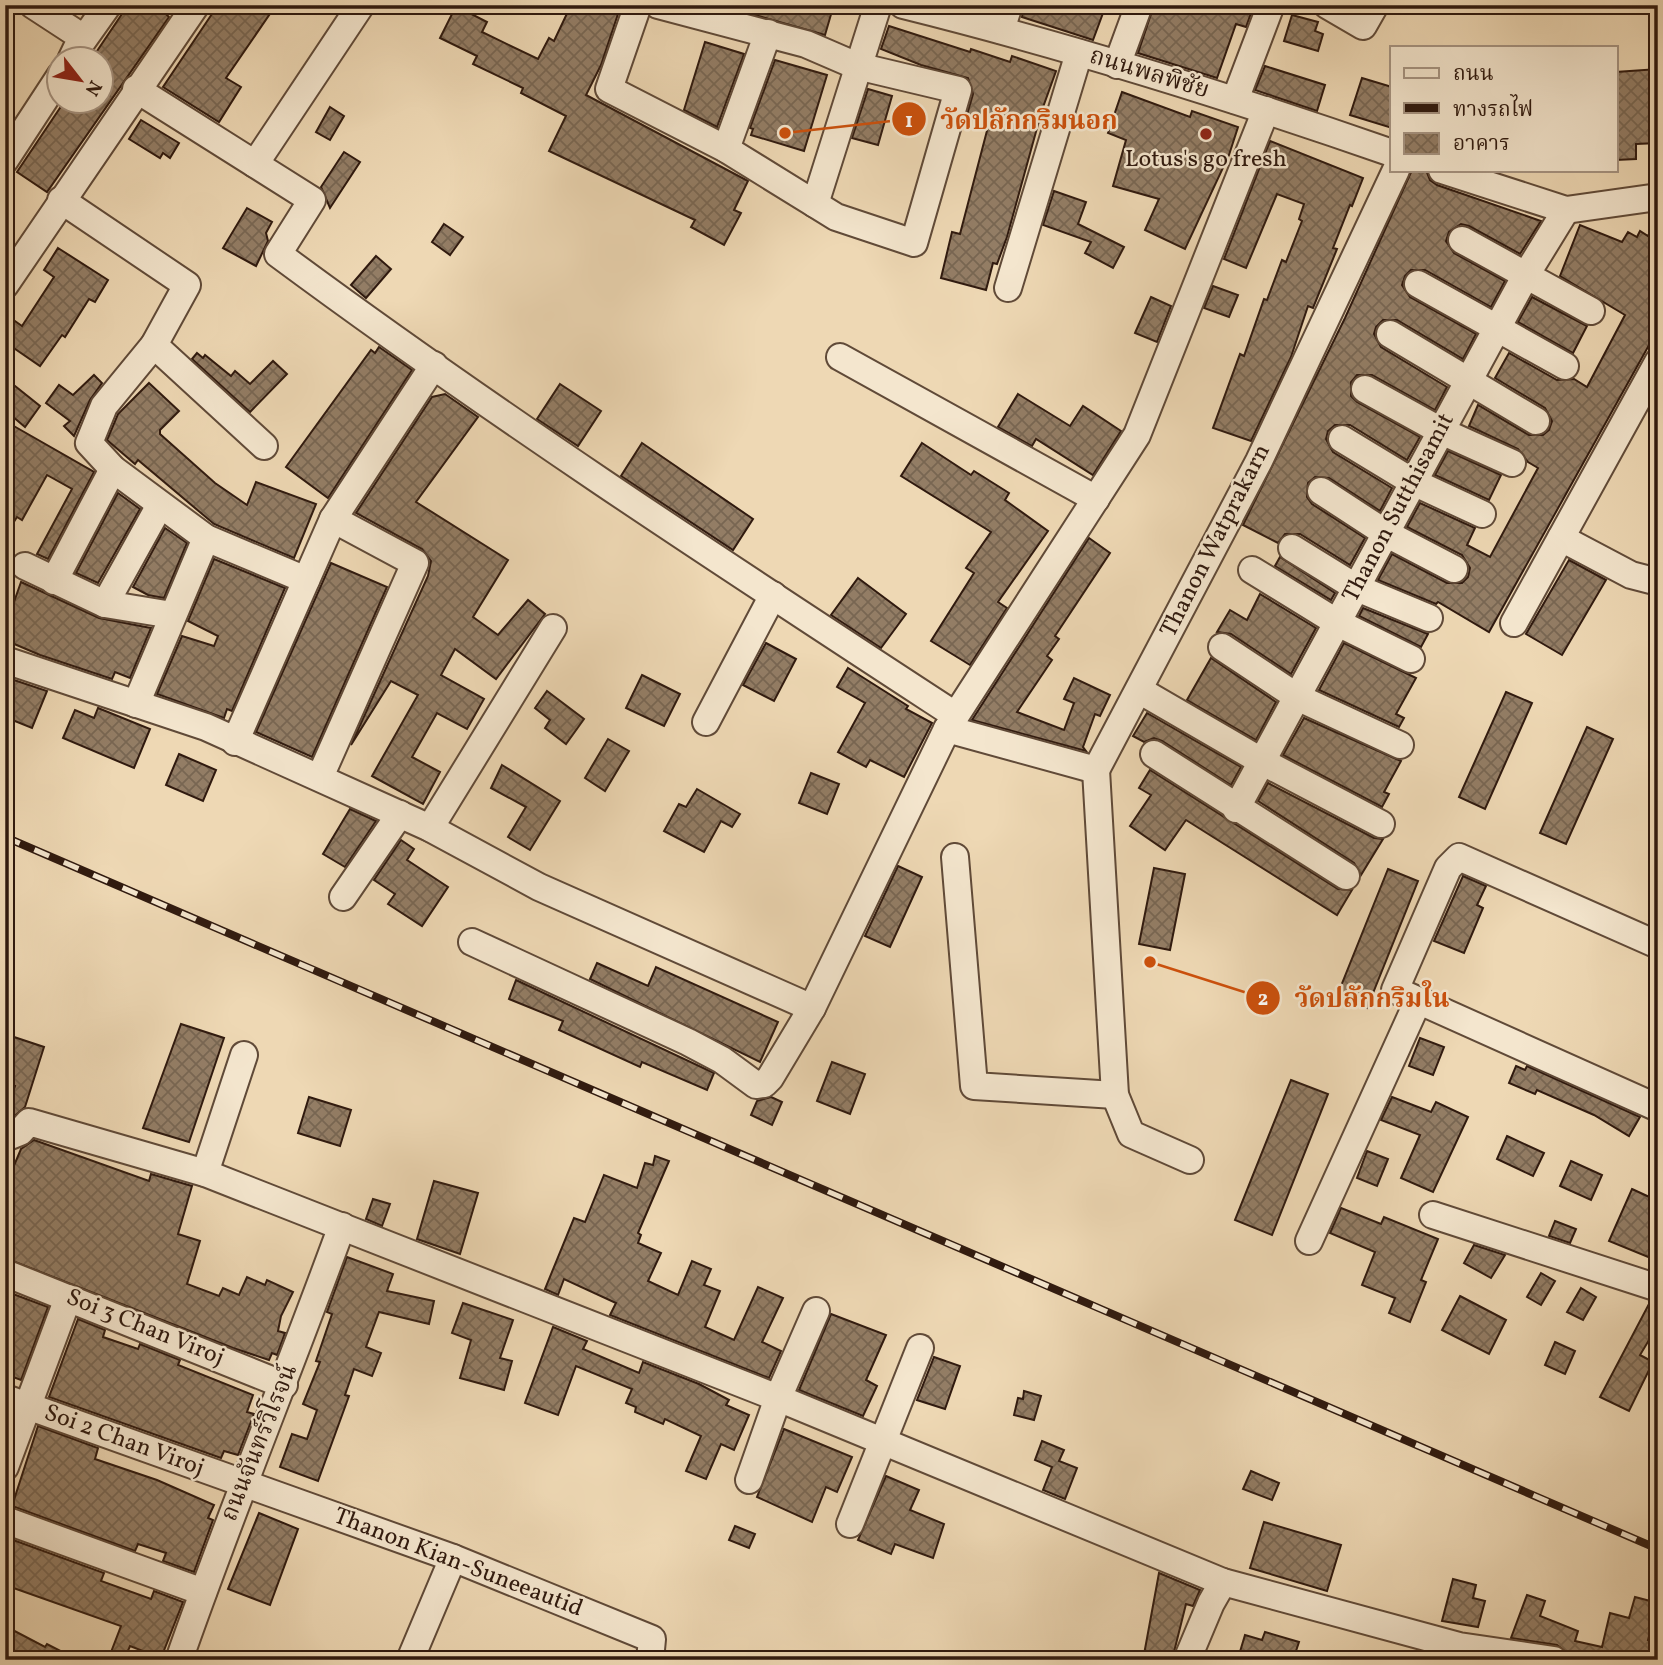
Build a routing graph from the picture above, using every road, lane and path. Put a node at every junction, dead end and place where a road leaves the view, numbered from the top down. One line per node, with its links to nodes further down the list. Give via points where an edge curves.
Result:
1 (33, 5): 15 (street, via 78,32)
2 (108, 5): 16 (street)
3 (196, 5): 20 (street)
4 (361, 5): 27 (street)
5 (638, 5): 24 (street, via 610,89)
6 (658, 5): 14 (street)
7 (878, 5): 19 (street)
8 (902, 5): 13 (street, ถนนพลพิชัย)
9 (1139, 5): 18 (street)
10 (1271, 5): 22 (street)
11 (1327, 5): 12 (street, via 1363,26)
12 (1376, 5)
13 (1005, 17): 17 (street, ถนนพลพิชัย)
14 (768, 33): 19 (street); 24 (street)
15 (77, 46)
16 (79, 46)
17 (1079, 53): 18 (street, ถนนพลพิชัย); 38 (street)
18 (1117, 65): 22 (street, ถนนพลพิชัย)
19 (857, 66): 32 (street); 32 (street, via 958,90 914,243 836,217)
20 (136, 89): 27 (street); 31 (street)
21 (46, 97): 26 (street)
22 (1235, 100): 23 (street, ถนนพลพิชัย)
23 (1266, 110): 25 (street, ถนนพลพิชัย); 58 (street, via 1137,435)
24 (726, 149): 32 (street)
25 (1390, 152)
26 (5, 160)
27 (255, 164): 45 (street, via 313,200 278,254)
28 (1395, 172): 83 (street, Thanon Watprakarn, via 1259,461)
29 (1448, 172): 33 (street)
30 (1658, 197): 33 (street)
31 (61, 200): 37 (street); 42 (street, via 187,285)
32 (815, 204)
33 (1566, 210): 35 (street, Thanon Sutthisamit)
34 (1462, 240): 35 (street)
35 (1526, 275): 39 (street); 40 (street, Thanon Sutthisamit)
36 (1418, 284): 40 (street)
37 (5, 285)
38 (1008, 288)
39 (1591, 311)
40 (1497, 327): 46 (street); 47 (street, Thanon Sutthisamit)
41 (1390, 334): 47 (street)
42 (155, 345): 53 (street); 55 (street, via 104,406 89,443)
43 (840, 357): 58 (street)
44 (1658, 362): 49 (street)
45 (434, 365): 61 (street); 73 (street)
46 (1565, 366)
47 (1467, 382): 50 (street); 51 (street, Thanon Sutthisamit)
48 (1365, 388): 51 (street)
49 (1651, 390): 64 (street)
50 (1535, 421)
51 (1441, 431): 54 (street); 56 (street, Thanon Sutthisamit)
52 (1342, 439): 56 (street)
53 (264, 446)
54 (1512, 463)
55 (113, 469): 59 (street); 70 (street)
56 (1413, 482): 60 (street); 62 (street, Thanon Sutthisamit)
57 (1321, 491): 62 (street)
58 (1096, 499): 87 (street)
59 (160, 505): 63 (street); 74 (street)
60 (1482, 514)
61 (333, 519): 69 (street); 93 (street, via 415,563)
62 (1387, 534): 67 (street); 72 (street, Thanon Sutthisamit)
63 (206, 538): 69 (street); 75 (street)
64 (1561, 538): 71 (street, via 1631,575); 77 (street)
65 (1292, 548): 72 (street)
66 (25, 566): 70 (street)
67 (1454, 569)
68 (1252, 570): 78 (street)
69 (306, 580): 88 (street)
70 (54, 581): 74 (street)
71 (1658, 582)
72 (1357, 587): 76 (street); 78 (street, Thanon Sutthisamit)
73 (773, 595): 86 (street); 87 (street)
74 (105, 604): 75 (street)
75 (173, 615): 85 (street)
76 (1429, 618)
77 (1514, 623)
78 (1338, 624): 81 (street); 84 (street, Thanon Sutthisamit)
79 (553, 628): 97 (street)
80 (1222, 647): 84 (street)
81 (1411, 659)
82 (5, 660): 85 (street)
83 (1139, 690): 91 (street); 92 (street, Thanon Watprakarn)
84 (1299, 698): 89 (street); 91 (street, Thanon Sutthisamit)
85 (136, 704): 88 (street, via 206,727)
86 (706, 722)
87 (951, 722): 92 (street); 104 (street)
88 (234, 742): 93 (street)
89 (1400, 746)
90 (1154, 754): 94 (street)
91 (1263, 762): 94 (street, Thanon Sutthisamit); 96 (street)
92 (1096, 771): 106 (street)
93 (320, 777): 95 (street)
94 (1236, 809): 99 (street)
95 (400, 814): 97 (street); 100 (street)
96 (1381, 824)
97 (430, 828): 104 (street, via 540,887)
98 (955, 856): 106 (street, via 974,1086)
99 (1346, 876)
100 (343, 897)
101 (472, 942): 104 (street, via 688,1042 756,1085 764,1084 778,1069)
102 (1658, 946): 103 (street, via 1459,857 1448,868 1395,990)
103 (1418, 1001): 107 (street); 113 (street)
104 (812, 1009)
105 (244, 1055): 110 (street)
106 (1115, 1095): 109 (street, via 1131,1134)
107 (1658, 1108)
108 (5, 1138): 110 (street, via 29,1122)
109 (1191, 1160)
110 (205, 1173): 112 (street)
111 (1433, 1215): 115 (street)
112 (342, 1226): 119 (street, ถนนจันทร์วิโรจน์); 120 (street)
113 (1309, 1241)
114 (5, 1273): 116 (street, Soi 3 Chan Viroj)
115 (1658, 1288)
116 (68, 1298): 119 (street, Soi 3 Chan Viroj); 121 (street)
117 (816, 1311): 120 (street)
118 (920, 1348): 122 (street)
119 (284, 1385): 125 (street, ถนนจันทร์วิโรจน์)
120 (778, 1398): 122 (street); 124 (street)
121 (17, 1403): 123 (street); 125 (street, Soi 2 Chan Viroj)
122 (885, 1442): 127 (street); 129 (street)
123 (5, 1467)
124 (749, 1480)
125 (242, 1483): 128 (street, Thanon Kian-Suneeautid); 130 (street, ถนนจันทร์วิโรจน์)
126 (5, 1520): 130 (street)
127 (850, 1524)
128 (453, 1559): 132 (street); 133 (street, Thanon Kian-Suneeautid, via 652,1639)
129 (1223, 1583): 134 (street); 135 (street, via 1460,1646)
130 (203, 1592): 131 (street, ถนนจันทร์วิโรจน์)
131 (179, 1660)
132 (410, 1660)
133 (650, 1660)
134 (1187, 1660)
135 (1554, 1660)

